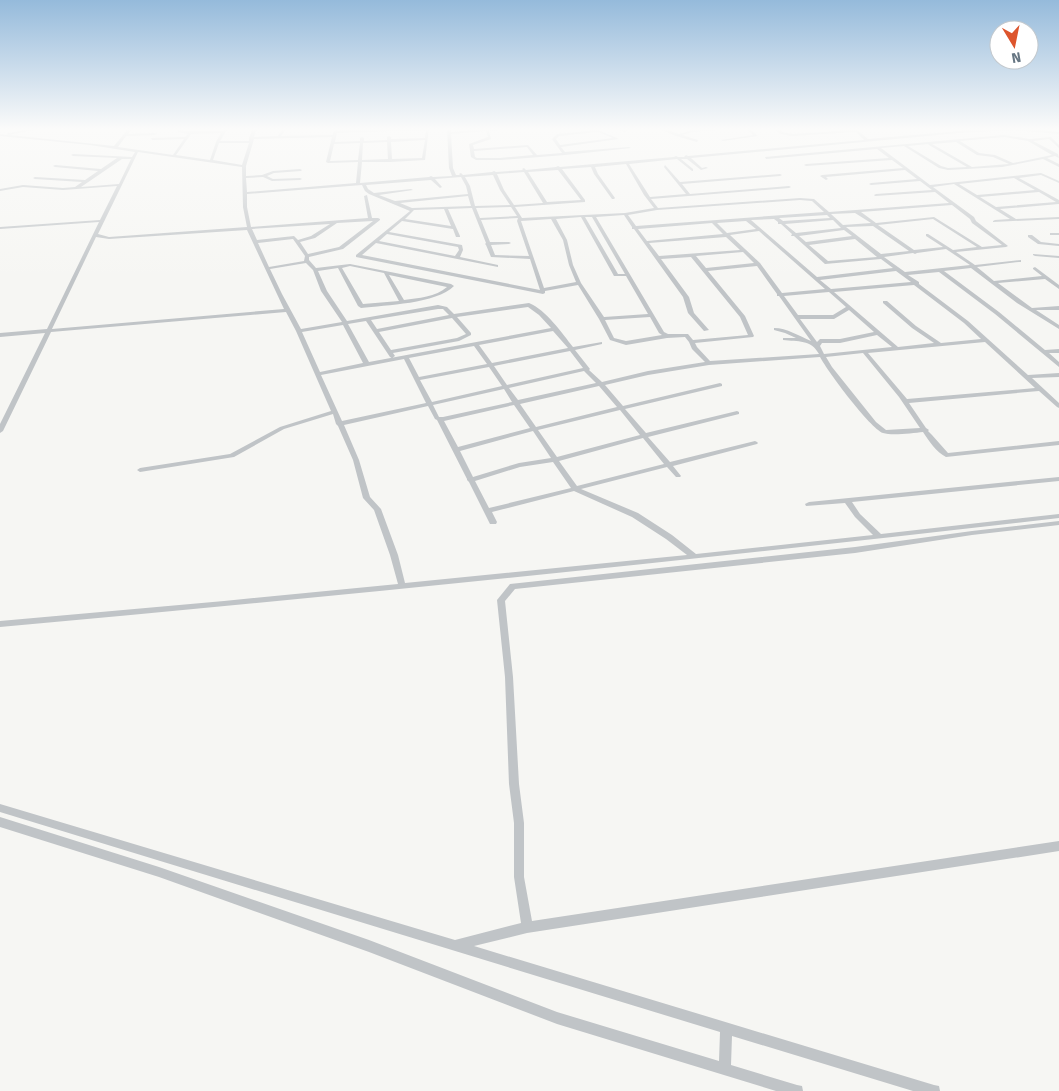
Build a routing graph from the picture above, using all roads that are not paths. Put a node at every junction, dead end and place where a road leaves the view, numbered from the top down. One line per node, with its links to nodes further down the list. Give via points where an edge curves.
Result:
1 (46, 179): 21 (street)
2 (88, 179): 21 (street)
3 (122, 179): 26 (street)
4 (245, 179): 35 (street)
5 (268, 179): 6 (street)
6 (286, 179)
7 (360, 179): 24 (street)
8 (412, 179): 24 (street)
9 (433, 179): 28 (street)
10 (464, 179): 38 (street)
11 (498, 179): 48 (street)
12 (530, 179): 46 (street)
13 (567, 179): 46 (street, via 584,201)
14 (600, 179): 42 (street)
15 (638, 179): 43 (street)
16 (675, 179): 22 (street)
17 (730, 179): 22 (street)
18 (996, 179): 23 (street)
19 (1019, 179): 34 (street)
20 (921, 180): 25 (street); 27 (street)
21 (84, 182): 30 (street)
22 (678, 183): 36 (street)
23 (955, 183): 27 (street); 41 (street)
24 (360, 184): 35 (street); 37 (street)
25 (871, 184)
26 (119, 185): 30 (street); 70 (street)
27 (928, 186): 33 (street)
28 (440, 187)
29 (789, 187): 36 (street)
30 (76, 188): 31 (street, via 23,186)
31 (0, 190)
32 (411, 190): 37 (street)
33 (935, 191): 39 (street); 47 (street)
34 (1041, 191): 41 (street); 45 (street)
35 (245, 193): 78 (street)
36 (688, 194): 43 (street)
37 (375, 195): 44 (street)
38 (469, 195): 44 (street); 50 (street)
39 (876, 195)
40 (366, 196): 60 (street)
41 (975, 196): 51 (street)
42 (614, 198)
43 (650, 198): 53 (street)
44 (396, 202): 52 (street)
45 (1059, 203): 51 (street)
46 (546, 204): 48 (street)
47 (953, 204): 54 (street); 101 (street, via 1006,246)
48 (513, 206): 50 (street); 61 (street)
49 (446, 208): 50 (street); 52 (street); 79 (street)
50 (474, 208): 65 (street)
51 (994, 208): 69 (street)
52 (412, 209): 68 (street)
53 (658, 209): 55 (street, via 806,199 813,200); 56 (street)
54 (856, 211): 55 (street); 76 (street)
55 (826, 213): 59 (street); 67 (street)
56 (625, 214): 57 (street); 80 (street)
57 (593, 215): 58 (street); 126 (street)
58 (582, 216): 62 (street); 126 (street, via 616,275)
59 (775, 217): 66 (street); 75 (street)
60 (370, 218): 71 (street); 109 (street, via 378,219 341,248)
61 (520, 218): 62 (street); 65 (street); 111 (street)
62 (553, 218): 129 (street)
63 (1052, 218): 64 (street); 69 (street); 74 (street)
64 (1059, 218)
65 (480, 219): 98 (street)
66 (747, 219): 73 (street); 82 (street)
67 (833, 219): 75 (street); 81 (street)
68 (403, 220): 79 (street); 83 (street)
69 (1015, 220): 72 (street)
70 (100, 221): 77 (street); 86 (street)
71 (337, 221): 78 (street); 93 (street, via 313,237)
72 (995, 221)
73 (713, 222): 80 (street); 87 (street)
74 (1059, 222)
75 (780, 223): 88 (street)
76 (875, 225): 81 (street); 101 (street, via 937,219); 104 (street)
77 (0, 228)
78 (249, 228): 86 (street, via 109,238); 94 (street)
79 (454, 228): 90 (street)
80 (634, 228): 96 (street)
81 (843, 228): 88 (street); 92 (street)
82 (759, 230): 87 (street); 128 (street)
83 (387, 232): 95 (street); 110 (street, via 460,246)
84 (1052, 234): 85 (street)
85 (1059, 234)
86 (95, 235): 154 (street)
87 (727, 235): 96 (street); 102 (street)
88 (793, 235): 99 (street)
89 (928, 235): 103 (street)
90 (458, 236)
91 (1030, 236): 100 (street, via 1040,243)
92 (856, 238): 99 (street); 107 (street)
93 (298, 241): 94 (street, via 294,237); 109 (street)
94 (256, 242): 118 (street)
95 (377, 242): 110 (street); 133 (street, via 358,256 539,293)
96 (646, 242): 112 (street)
97 (509, 243): 98 (street)
98 (487, 244): 111 (street, via 495,258)
99 (804, 244): 107 (street, via 827,263)
100 (1059, 245)
101 (981, 248): 103 (street)
102 (743, 250): 105 (street); 114 (street)
103 (950, 250): 104 (street); 117 (street)
104 (916, 252): 107 (street)
105 (692, 255): 112 (street); 122 (street)
106 (1036, 255): 108 (street)
107 (880, 257): 120 (street)
108 (1059, 257)
109 (307, 258): 118 (street); 121 (street)
110 (457, 258): 116 (street)
111 (531, 258): 133 (street)
112 (657, 258): 153 (street, via 686,297 691,313)
113 (1019, 261): 117 (street)
114 (758, 264): 122 (street); 135 (street)
115 (339, 266): 121 (street); 124 (street, via 350,265); 136 (street, via 361,306)
116 (496, 266)
117 (973, 266): 123 (street); 130 (street)
118 (269, 268): 141 (street)
119 (1035, 268): 127 (street)
120 (898, 269): 125 (street); 128 (street)
121 (314, 270): 149 (street)
122 (704, 270): 162 (street, via 743,317 751,337)
123 (940, 270): 125 (street); 173 (street)
124 (386, 273): 136 (street); 136 (street, via 451,286 442,292)
125 (904, 274): 131 (street)
126 (627, 275): 142 (street)
127 (1047, 277): 130 (street); 132 (street)
128 (816, 279): 134 (street)
129 (579, 282): 133 (street); 146 (street)
130 (994, 282): 140 (street, via 1018,302)
131 (917, 283): 134 (street); 161 (street)
132 (1059, 287)
133 (543, 290)
134 (830, 292): 135 (street); 138 (street)
135 (779, 295): 144 (street)
136 (402, 301)
137 (885, 302): 166 (street)
138 (848, 308): 145 (street, via 837,316); 147 (street)
139 (1059, 308): 140 (street)
140 (1033, 309): 150 (street)
141 (288, 310): 154 (street); 155 (street)
142 (652, 315): 146 (street); 159 (street)
143 (453, 316): 148 (street, via 445,308 438,307); 151 (street, via 529,305); 156 (street); 172 (street, via 468,336)
144 (795, 317): 145 (street); 167 (street)
145 (829, 317): 147 (street)
146 (602, 319): 159 (street, via 608,336 617,342)
147 (861, 319): 157 (street)
148 (368, 320): 149 (street); 156 (street)
149 (344, 324): 155 (street); 178 (street)
150 (1059, 327)
151 (553, 328): 165 (street); 169 (street)
152 (776, 329): 163 (street, via 788,331)
153 (706, 330)
154 (48, 331): 158 (street); 201 (street)
155 (299, 331): 182 (street)
156 (375, 331): 172 (street)
157 (878, 333): 167 (street, via 840,341 820,341); 168 (street)
158 (0, 335)
159 (667, 336): 162 (street, via 686,336)
160 (785, 339): 163 (street)
161 (985, 340): 166 (street); 184 (street)
162 (692, 342): 177 (street)
163 (806, 342): 167 (street)
164 (600, 343): 169 (street)
165 (476, 344): 175 (street); 180 (street)
166 (939, 344): 168 (street)
167 (817, 346): 174 (street)
168 (896, 348): 170 (street)
169 (573, 349): 180 (street); 181 (street)
170 (864, 351): 174 (street); 190 (street, via 869,361)
171 (1059, 351): 173 (street)
172 (390, 352): 176 (street)
173 (1044, 352): 179 (street)
174 (822, 355): 177 (street); 200 (street, via 829,368 880,429 888,432)
175 (406, 358): 176 (street); 185 (street)
176 (394, 360): 178 (street)
177 (709, 363): 186 (street)
178 (367, 365): 182 (street)
179 (1059, 365)
180 (491, 366): 185 (street); 188 (street)
181 (586, 370): 186 (street); 188 (street)
182 (317, 374): 195 (street)
183 (1059, 375): 184 (street)
184 (1027, 377): 189 (street)
185 (418, 379): 192 (street)
186 (601, 384): 191 (street); 194 (street)
187 (720, 385): 194 (street)
188 (506, 388): 191 (street); 192 (street)
189 (1040, 389): 190 (street); 193 (street)
190 (906, 401): 200 (street)
191 (516, 403): 197 (street); 199 (street)
192 (430, 405): 197 (street); 198 (street)
193 (1059, 406)
194 (621, 409): 199 (street); 202 (street)
195 (334, 412): 198 (street); 208 (street, via 282,428 232,456)
196 (737, 413): 202 (street)
197 (440, 419): 205 (street)
198 (339, 424): 221 (street, via 356,460 367,498 378,512)
199 (533, 429): 205 (street); 206 (street)
200 (926, 430): 204 (street, via 946,455)
201 (0, 431)
202 (643, 436): 206 (street); 207 (street)
203 (755, 442): 207 (street)
204 (1059, 443)
205 (456, 450): 211 (street)
206 (557, 459): 211 (street, via 519,465); 212 (street)
207 (666, 465): 209 (street); 212 (street)
208 (140, 470)
209 (678, 476)
210 (1059, 479): 213 (street)
211 (470, 480): 215 (street)
212 (575, 489): 215 (street); 220 (street, via 635,515)
213 (853, 500): 214 (street); 219 (street, via 848,501 858,518)
214 (809, 504)
215 (487, 511): 217 (street)
216 (1059, 516): 219 (street)
217 (493, 522)
218 (1059, 523): 226 (street, via 855,550 513,586 501,600 519,823 519,877)
219 (879, 536): 220 (street)
220 (693, 555): 221 (street)
221 (402, 585): 222 (street)
222 (0, 624)
223 (0, 808): 227 (street)
224 (0, 822): 229 (street, via 369,946 557,1018)
225 (1059, 846): 226 (street)
226 (527, 927): 227 (street)
227 (456, 945): 228 (street)
228 (726, 1029): 229 (street); 231 (street)
229 (725, 1069): 230 (street)
230 (797, 1091)
231 (934, 1091)

